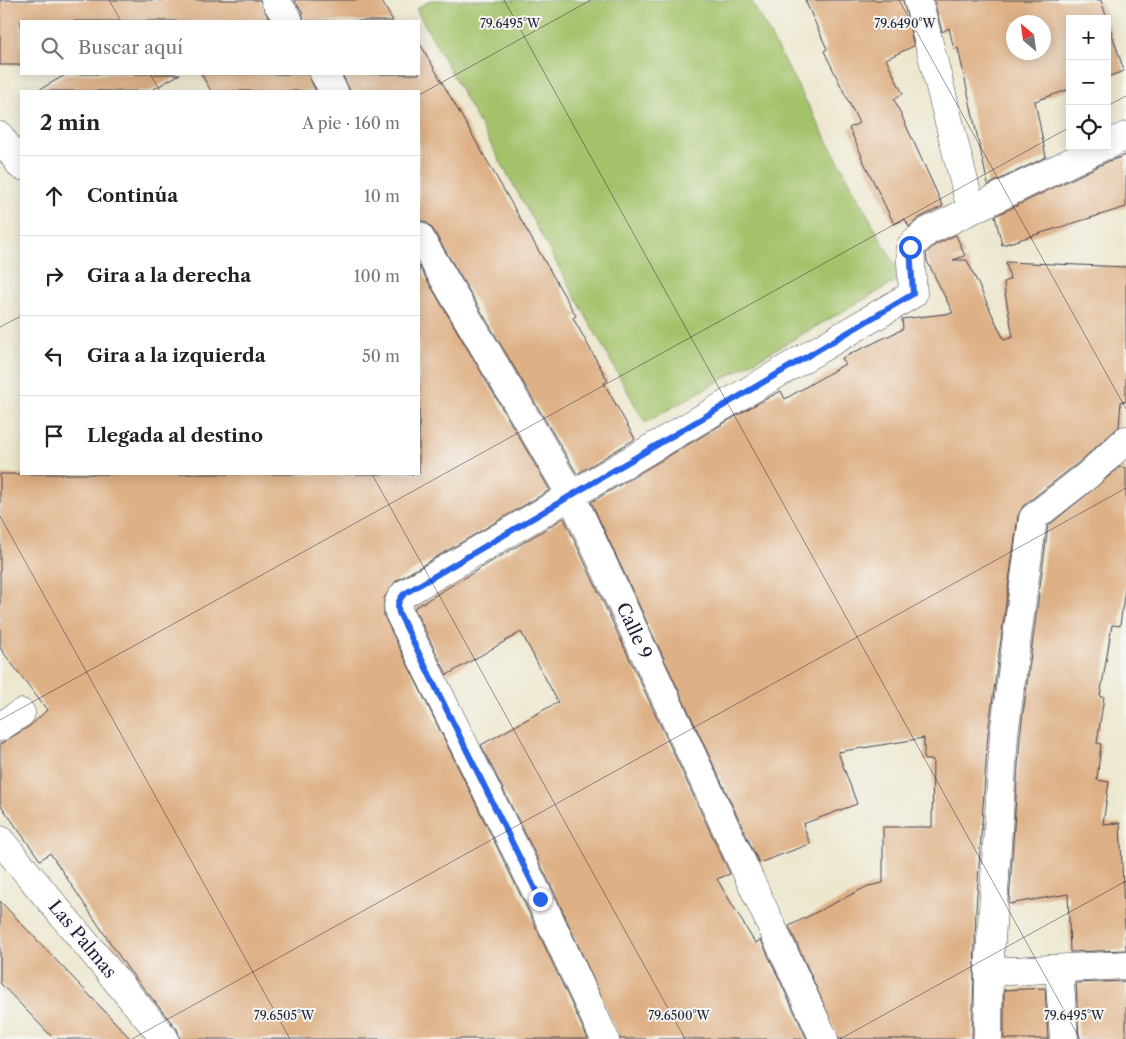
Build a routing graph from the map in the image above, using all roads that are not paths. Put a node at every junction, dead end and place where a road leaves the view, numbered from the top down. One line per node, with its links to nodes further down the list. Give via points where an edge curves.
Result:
1 (275, 0): 3 (street)
2 (918, 0): 11 (street)
3 (288, 20)
4 (325, 75): 5 (street)
5 (333, 90)
6 (0, 136): 10 (street)
7 (1126, 136): 8 (street)
8 (1111, 144)
9 (1097, 150): 11 (street)
10 (20, 165)
11 (971, 209): 14 (street, via 926,232 910,247 913,294)
12 (420, 238): 14 (street, Calle 9)
13 (1126, 440): 18 (street, via 1033,518 1004,734)
14 (571, 495): 20 (street, via 404,594 398,605 399,613 540,899); 21 (street, Calle 9)
15 (0, 840): 19 (street, Las Palmas)
16 (1126, 966): 17 (street)
17 (1058, 969): 18 (street); 23 (street)
18 (989, 972): 22 (street)
19 (165, 1039)
20 (604, 1039)
21 (824, 1039)
22 (988, 1039)
23 (1064, 1039)

